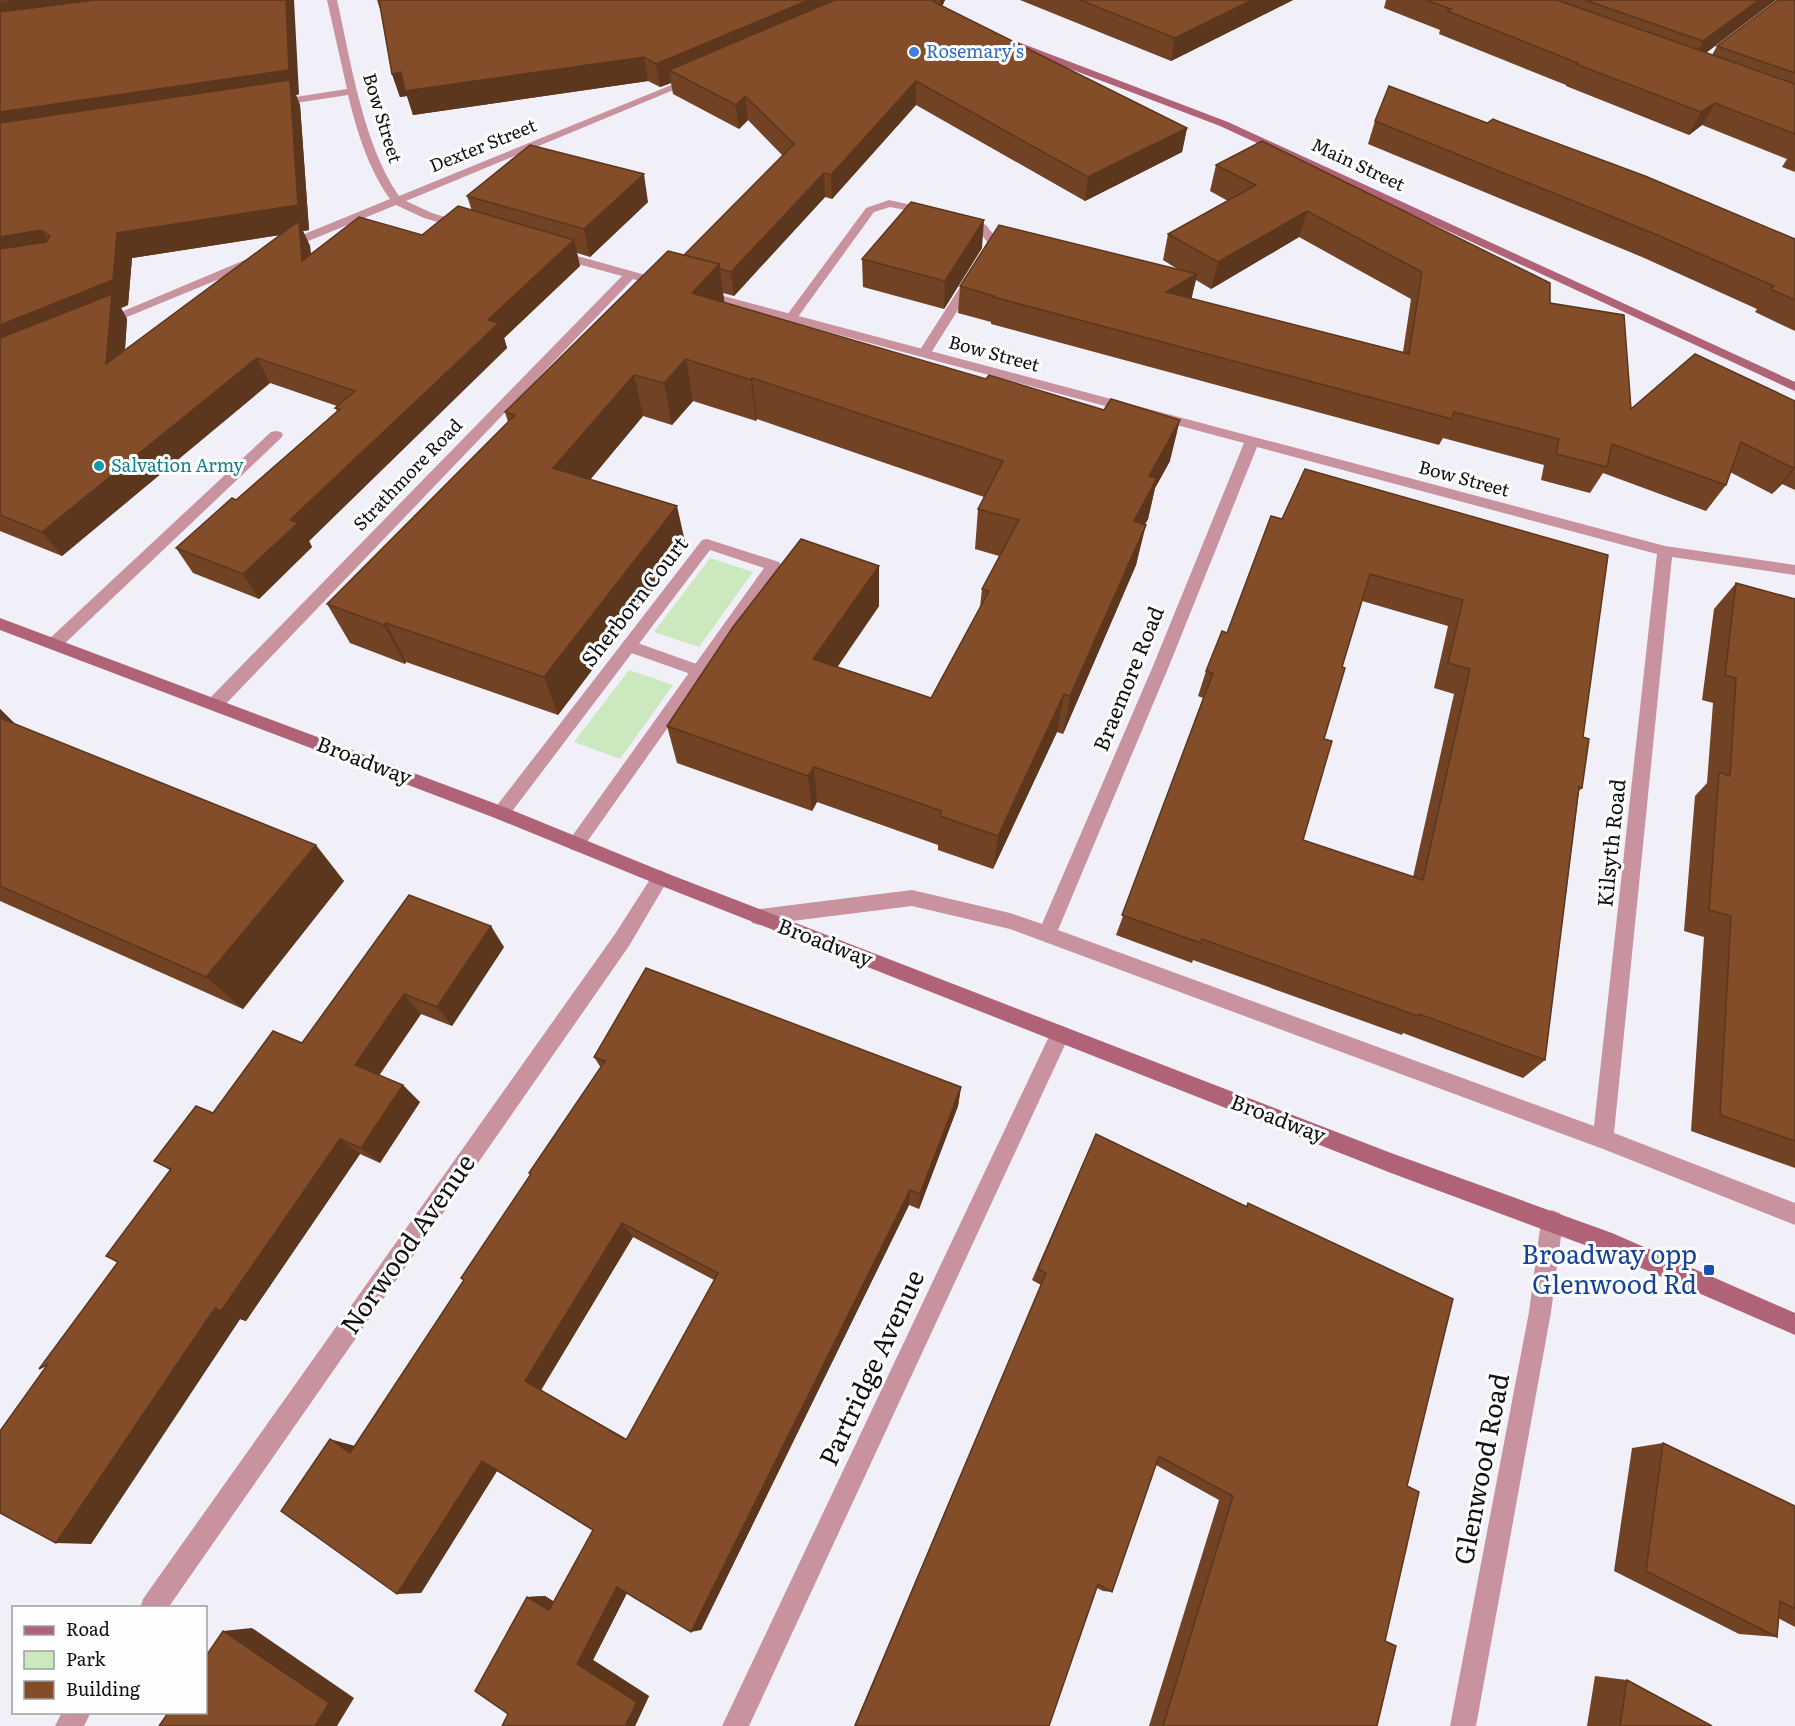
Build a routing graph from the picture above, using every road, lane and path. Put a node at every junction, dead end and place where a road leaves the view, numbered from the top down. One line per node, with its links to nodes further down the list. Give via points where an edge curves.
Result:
1 (332, 0): 4 (street, Bow Street)
2 (996, 37): 13 (main road, Main Street, via 1224,124)
3 (706, 74): 6 (street, Dexter Street)
4 (354, 91): 5 (street); 6 (street, Bow Street, via 376,171)
5 (264, 105)
6 (397, 201): 7 (street); 11 (street, Dexter Street)
7 (473, 229)
8 (540, 249): 9 (street, Bow Street)
9 (630, 275): 10 (street, Bow Street); 22 (street, Strathmore Road)
10 (791, 318): 12 (street, Bow Street); 12 (street, via 870,210 888,203 972,221 989,232 994,243)
11 (87, 328)
12 (924, 353): 15 (street, Bow Street)
13 (1795, 387)
14 (276, 435): 19 (street)
15 (1252, 441): 16 (street, Bow Street); 27 (street, Braemore Road)
16 (1665, 551): 17 (street, Bow Street); 29 (street, Kilsyth Road)
17 (1795, 570)
18 (0, 624): 19 (main road, Broadway)
19 (54, 644): 22 (main road, Broadway)
20 (629, 646): 21 (street); 21 (street, Sherborn Court, via 707,544 774,566); 23 (street, Sherborn Court)
21 (699, 671): 24 (street, Sherborn Court)
22 (214, 704): 23 (main road, Broadway)
23 (501, 813): 24 (main road, Broadway)
24 (576, 844): 25 (main road, Broadway)
25 (660, 878): 26 (main road, Broadway); 33 (street, Norwood Avenue, via 622,940)
26 (759, 917): 27 (street, Broadway, via 912,898 1010,921); 28 (main road, Broadway)
27 (1047, 934): 29 (street, Broadway)
28 (1060, 1034): 31 (main road, Broadway); 36 (street, Partridge Avenue)
29 (1604, 1139): 30 (street, Broadway)
30 (1795, 1214)
31 (1552, 1221): 32 (main road, Broadway); 37 (street, Glenwood Road, via 1540,1312)
32 (1795, 1324)
33 (153, 1606)
34 (77, 1714): 35 (street)
35 (68, 1726)
36 (735, 1726)
37 (1463, 1726)

